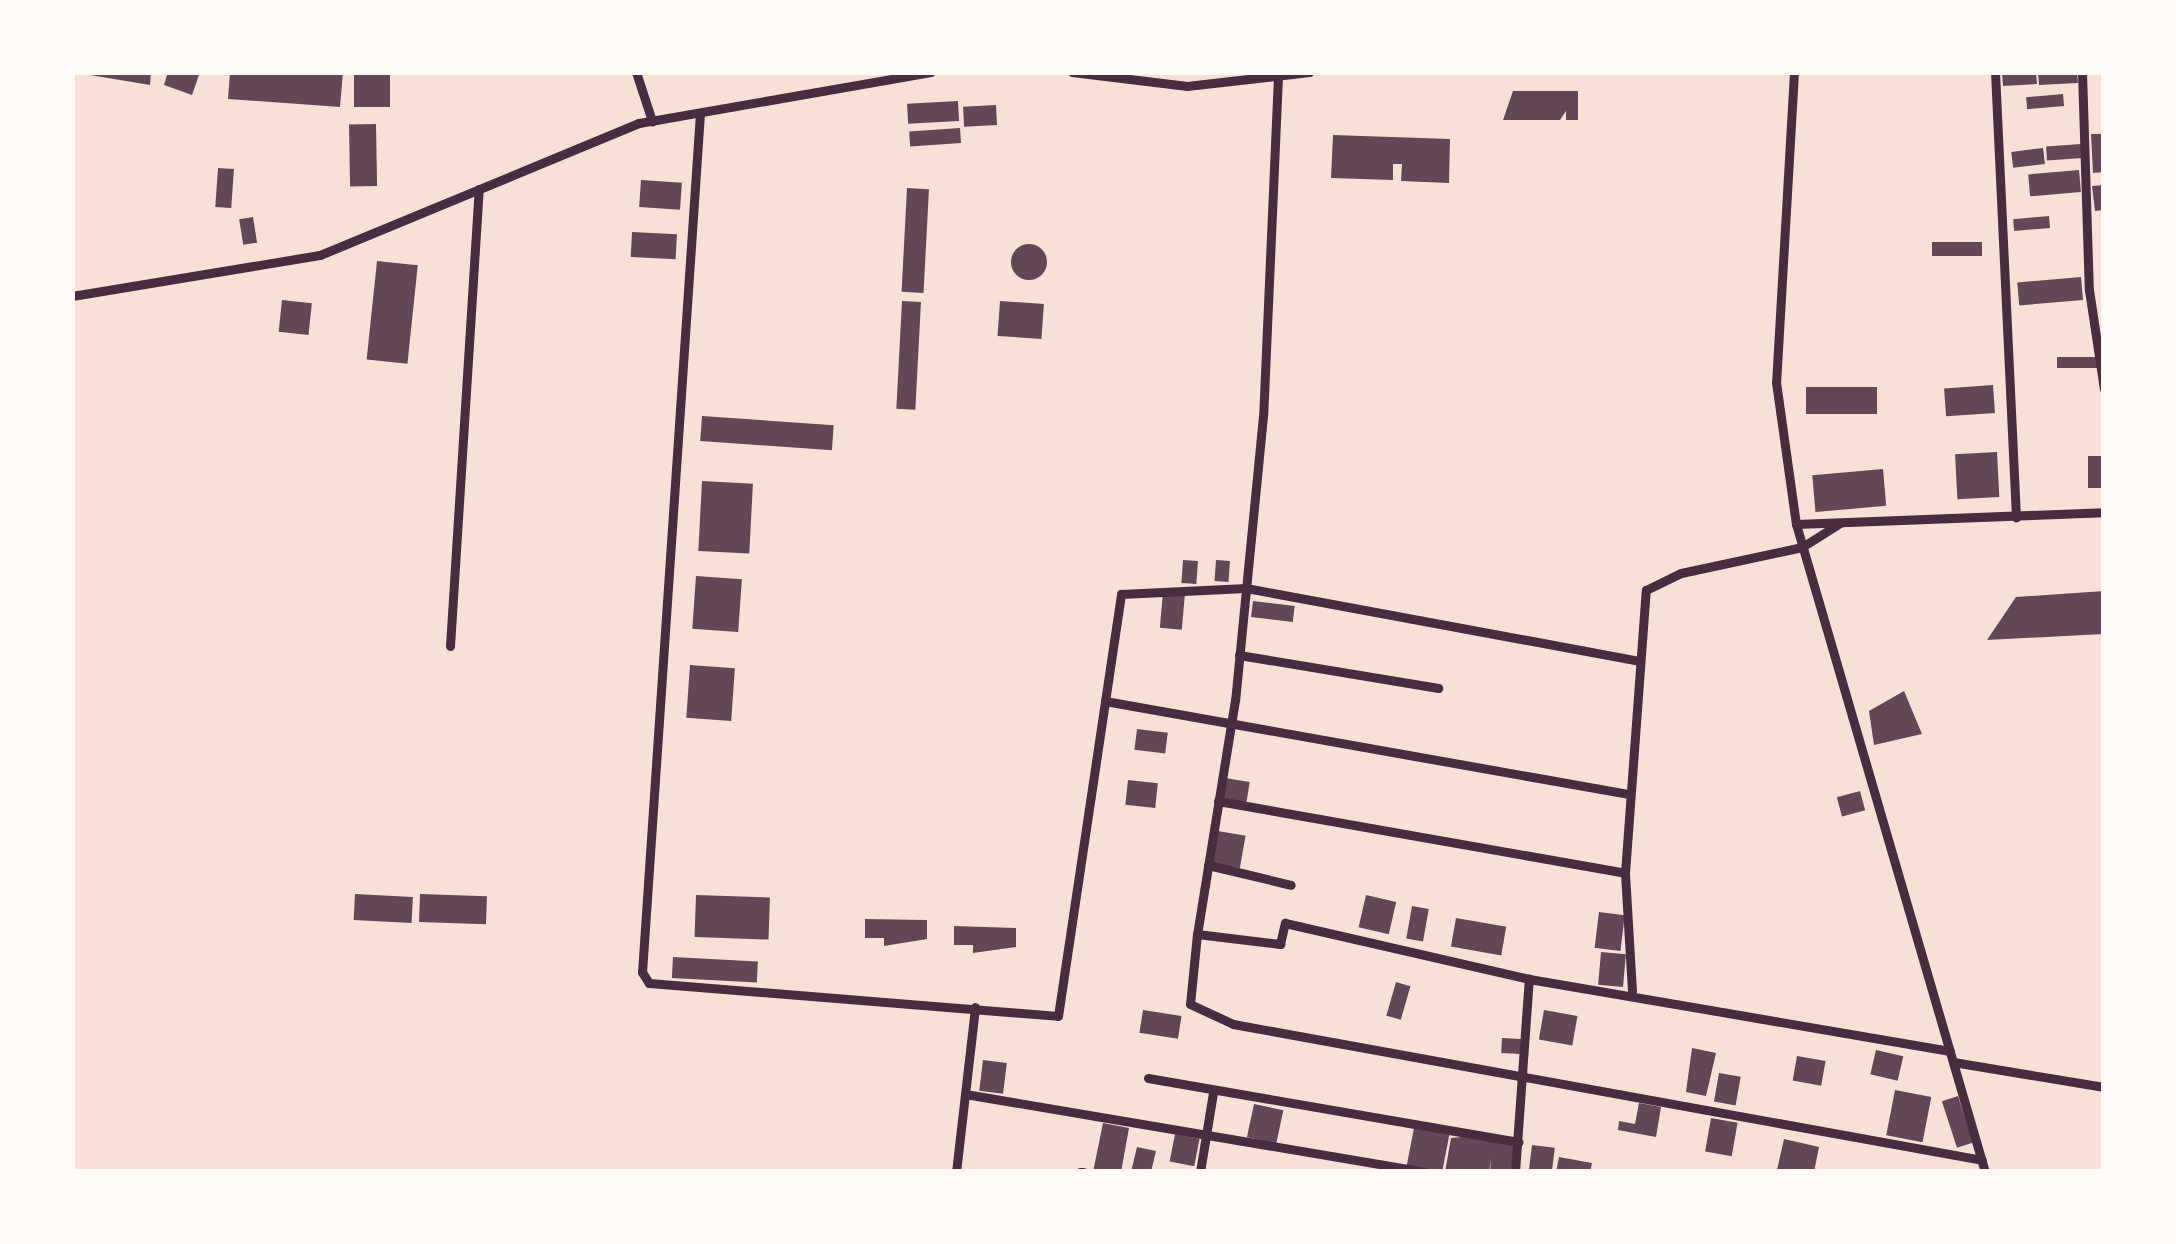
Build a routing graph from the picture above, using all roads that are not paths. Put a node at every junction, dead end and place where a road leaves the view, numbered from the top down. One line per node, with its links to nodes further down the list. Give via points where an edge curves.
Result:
1 (636, 72): 10 (street)
2 (931, 72): 9 (street)
3 (1072, 72): 8 (street, via 1187,86)
4 (1310, 72): 8 (street)
5 (1794, 72): 17 (street, via 1776,382)
6 (1994, 72): 15 (street)
7 (2082, 72): 13 (street, via 2089,290)
8 (1278, 76): 19 (street)
9 (700, 112): 10 (street); 34 (street, via 642,972 672,989)
10 (652, 121): 11 (street)
11 (479, 190): 12 (street, via 320,255); 20 (street)
12 (72, 296)
13 (2104, 389)
14 (2104, 512): 15 (street)
15 (2016, 518): 16 (street)
16 (1840, 523): 17 (street); 18 (street)
17 (1796, 524): 18 (street)
18 (1802, 547): 22 (street, via 1650,581); 35 (street)
19 (1246, 588): 21 (street); 22 (street); 24 (street, via 1120,594)
20 (450, 646)
21 (1240, 655): 23 (street); 25 (street)
22 (1636, 660): 26 (street)
23 (1438, 688)
24 (1105, 702): 25 (street); 34 (street, via 1058,1016)
25 (1230, 727): 26 (street); 27 (street)
26 (1628, 794): 29 (street)
27 (1218, 801): 28 (street); 29 (street)
28 (1208, 865): 30 (street); 31 (street)
29 (1624, 873): 33 (street)
30 (1291, 885)
31 (1198, 934): 32 (street, via 1280,944 1285,922); 36 (street, via 1190,1004 1233,1024)
32 (1530, 979): 33 (street); 36 (street)
33 (1632, 991): 35 (street)
34 (976, 1007): 40 (street)
35 (1952, 1057): 38 (street); 43 (street)
36 (1524, 1072): 42 (street); 43 (street)
37 (1148, 1078): 39 (street)
38 (2104, 1087)
39 (1213, 1093): 41 (street); 42 (street)
40 (965, 1094): 41 (street); 44 (street)
41 (1207, 1134): 45 (street); 46 (street)
42 (1518, 1142): 47 (street)
43 (1982, 1160): 48 (street)
44 (956, 1172)
45 (1200, 1172)
46 (1425, 1172)
47 (1515, 1172)
48 (1985, 1172)

